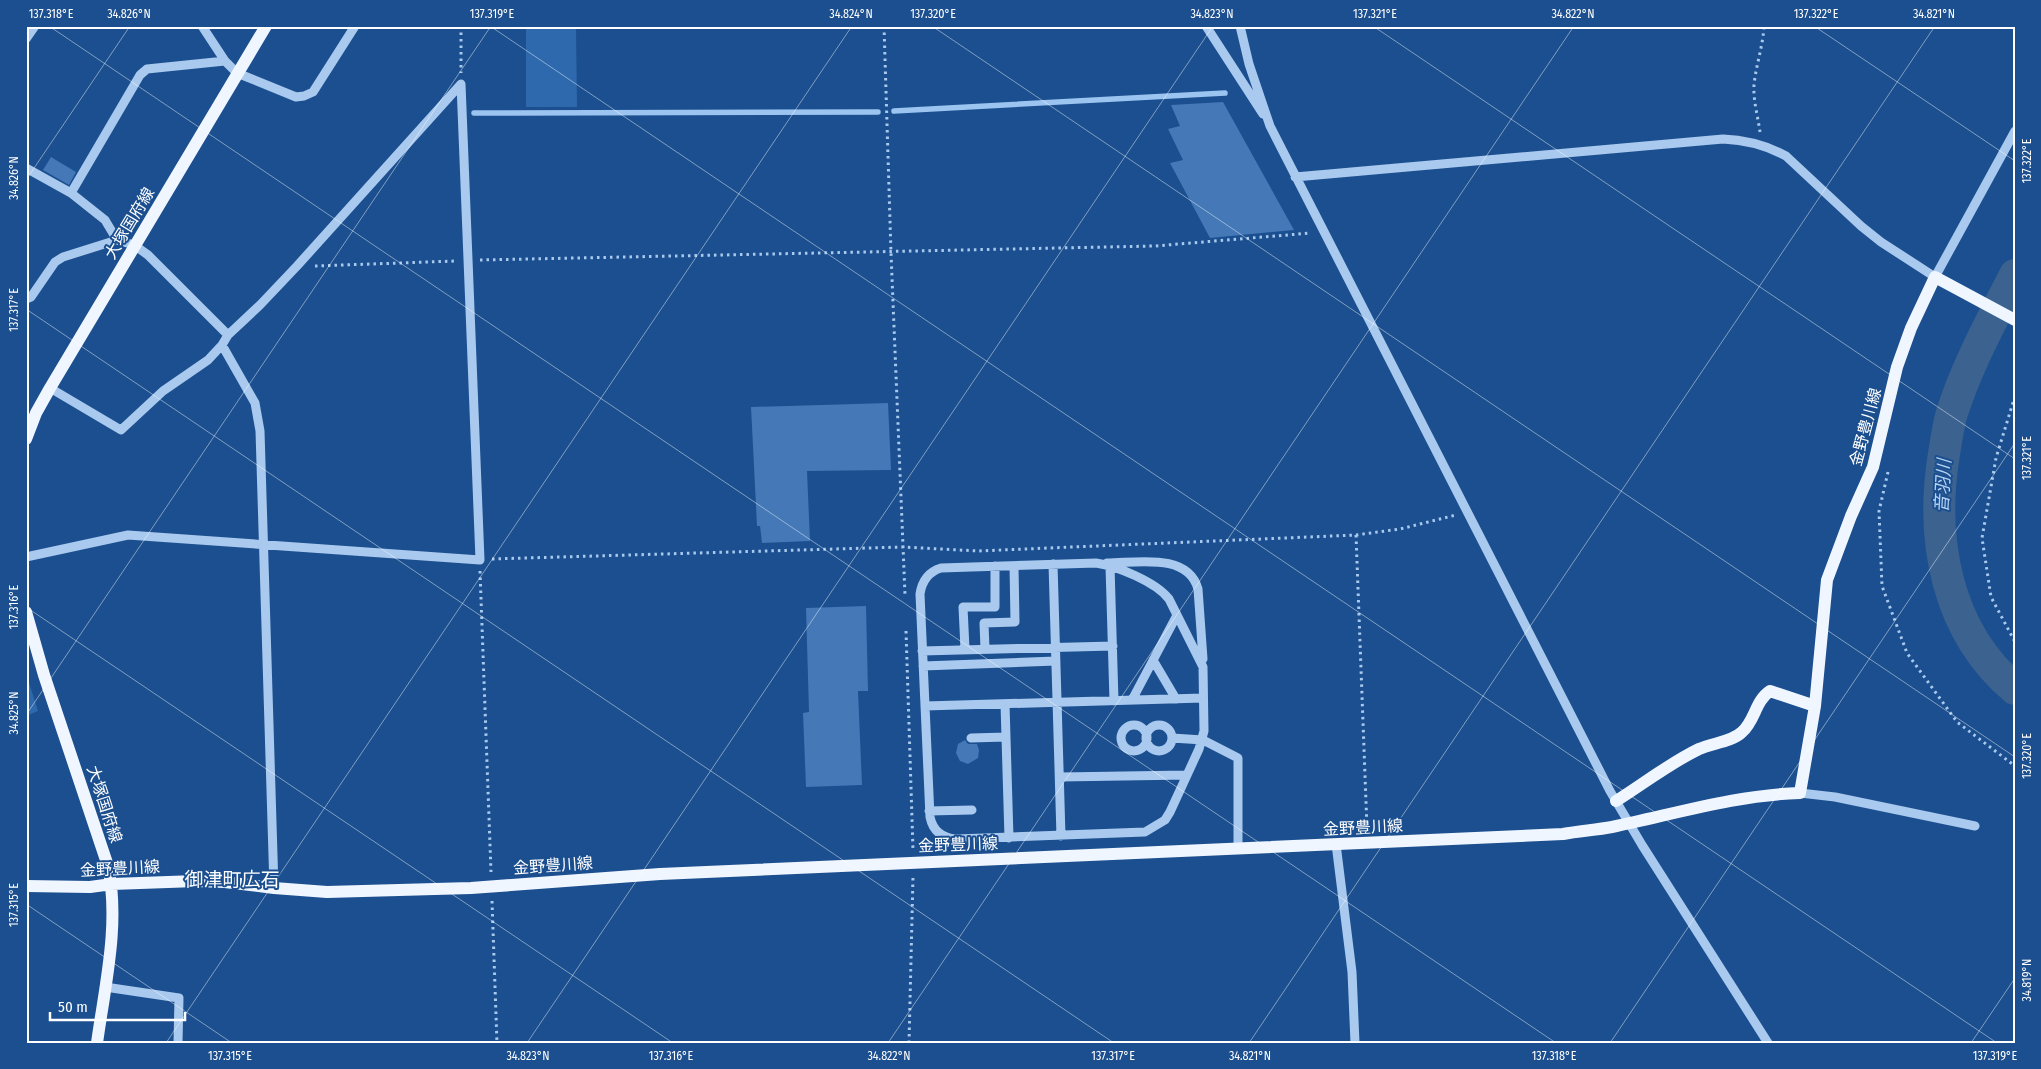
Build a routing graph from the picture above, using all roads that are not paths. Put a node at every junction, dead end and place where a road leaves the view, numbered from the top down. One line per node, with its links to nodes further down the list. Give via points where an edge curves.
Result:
1 (36, 26): 7 (street)
2 (202, 26): 8 (street)
3 (266, 26): 9 (main road, 大塚国府線)
4 (355, 26): 9 (street, via 313,92 304,96 296,97)
5 (1206, 26): 10 (street)
6 (1240, 26): 10 (street)
7 (26, 39)
8 (225, 61): 9 (street); 14 (street, via 147,69 140,75)
9 (236, 73): 16 (main road, 大塚国府線)
10 (1270, 126): 13 (street)
11 (2015, 131): 17 (street)
12 (26, 168): 14 (street)
13 (1295, 177): 17 (street, via 1738,139 1772,148 1786,156 1861,226); 57 (street)
14 (71, 193): 15 (street, via 105,220)
15 (117, 240): 16 (street); 18 (street, via 55,262 31,297)
16 (134, 246): 20 (street, via 148,255); 22 (main road, 大塚国府線)
17 (1940, 280): 19 (main road); 49 (main road, 金野豊川線, via 1911,328 1897,367 1873,467 1827,580)
18 (26, 299)
19 (2015, 320)
20 (228, 335): 21 (street); 24 (street, via 260,306 461,84 480,560)
21 (222, 346): 22 (street, via 208,360 163,391 121,430); 24 (street, via 255,403 260,431)
22 (50, 388): 23 (main road, 大塚国府線)
23 (26, 439)
24 (263, 544): 25 (street, via 128,535); 68 (street)
25 (26, 557)
26 (1096, 563): 27 (street); 30 (street); 41 (street, via 1169,563 1187,570 1198,589)
27 (1053, 564): 29 (street); 34 (street)
28 (996, 566): 29 (street); 35 (street, via 995,607 963,607); 37 (street, via 941,568 926,577 920,594)
29 (1014, 566): 36 (street, via 1016,622 984,623)
30 (1110, 566): 32 (street, via 1163,591); 33 (street)
31 (26, 612): 66 (main road, 大塚国府線)
32 (1178, 615): 38 (street); 41 (street)
33 (1113, 646): 34 (street); 45 (street)
34 (1056, 647): 36 (street); 39 (street)
35 (965, 649): 36 (street); 37 (street)
36 (984, 649)
37 (922, 651): 40 (street)
38 (1153, 660): 43 (street); 44 (street)
39 (1056, 661): 40 (street); 46 (street)
40 (923, 666): 48 (street)
41 (1203, 667): 42 (street)
42 (1203, 698): 43 (street); 53 (street)
43 (1176, 699): 44 (street)
44 (1132, 700): 45 (street)
45 (1114, 701): 46 (street)
46 (1057, 702): 47 (street); 55 (street)
47 (1005, 704): 48 (street); 51 (street)
48 (925, 706): 59 (street)
49 (1815, 706): 56 (main road, 金野豊川線); 57 (main road, via 1770,691 1763,695 1743,732 1696,751)
50 (971, 738): 51 (street)
51 (1006, 738): 63 (street)
52 (1172, 738): 52 (street, via 1169,730 1158,725 1151,728 1147,738 1151,748 1160,751 1167,748); 53 (street)
53 (1203, 740): 54 (street); 65 (street, via 1238,758)
54 (1187, 776): 55 (street); 62 (street, via 1165,820 1152,830)
55 (1060, 777): 62 (street)
56 (1800, 793): 60 (main road, 金野豊川線, via 1738,799); 61 (street, via 1835,797)
57 (1616, 801): 60 (street)
58 (972, 810): 59 (street)
59 (929, 811): 63 (street, via 932,826 946,838)
60 (1629, 823): 64 (main road, 金野豊川線, via 1562,834); 73 (street)
61 (1975, 826)
62 (1062, 836): 63 (street)
63 (1009, 838)
64 (1336, 844): 65 (main road, 金野豊川線); 72 (street, via 1352,972)
65 (1238, 848): 68 (main road, 金野豊川線, via 660,874 491,886 327,892)
66 (112, 884): 67 (main road, 金野豊川線); 68 (main road, 金野豊川線, via 196,881); 69 (main road, 大塚国府線, via 114,903)
67 (26, 886)
68 (274, 888)
69 (105, 987): 70 (main road, 大塚国府線); 71 (street, via 179,998)
70 (97, 1043)
71 (178, 1043)
72 (1355, 1043)
73 (1768, 1043)

